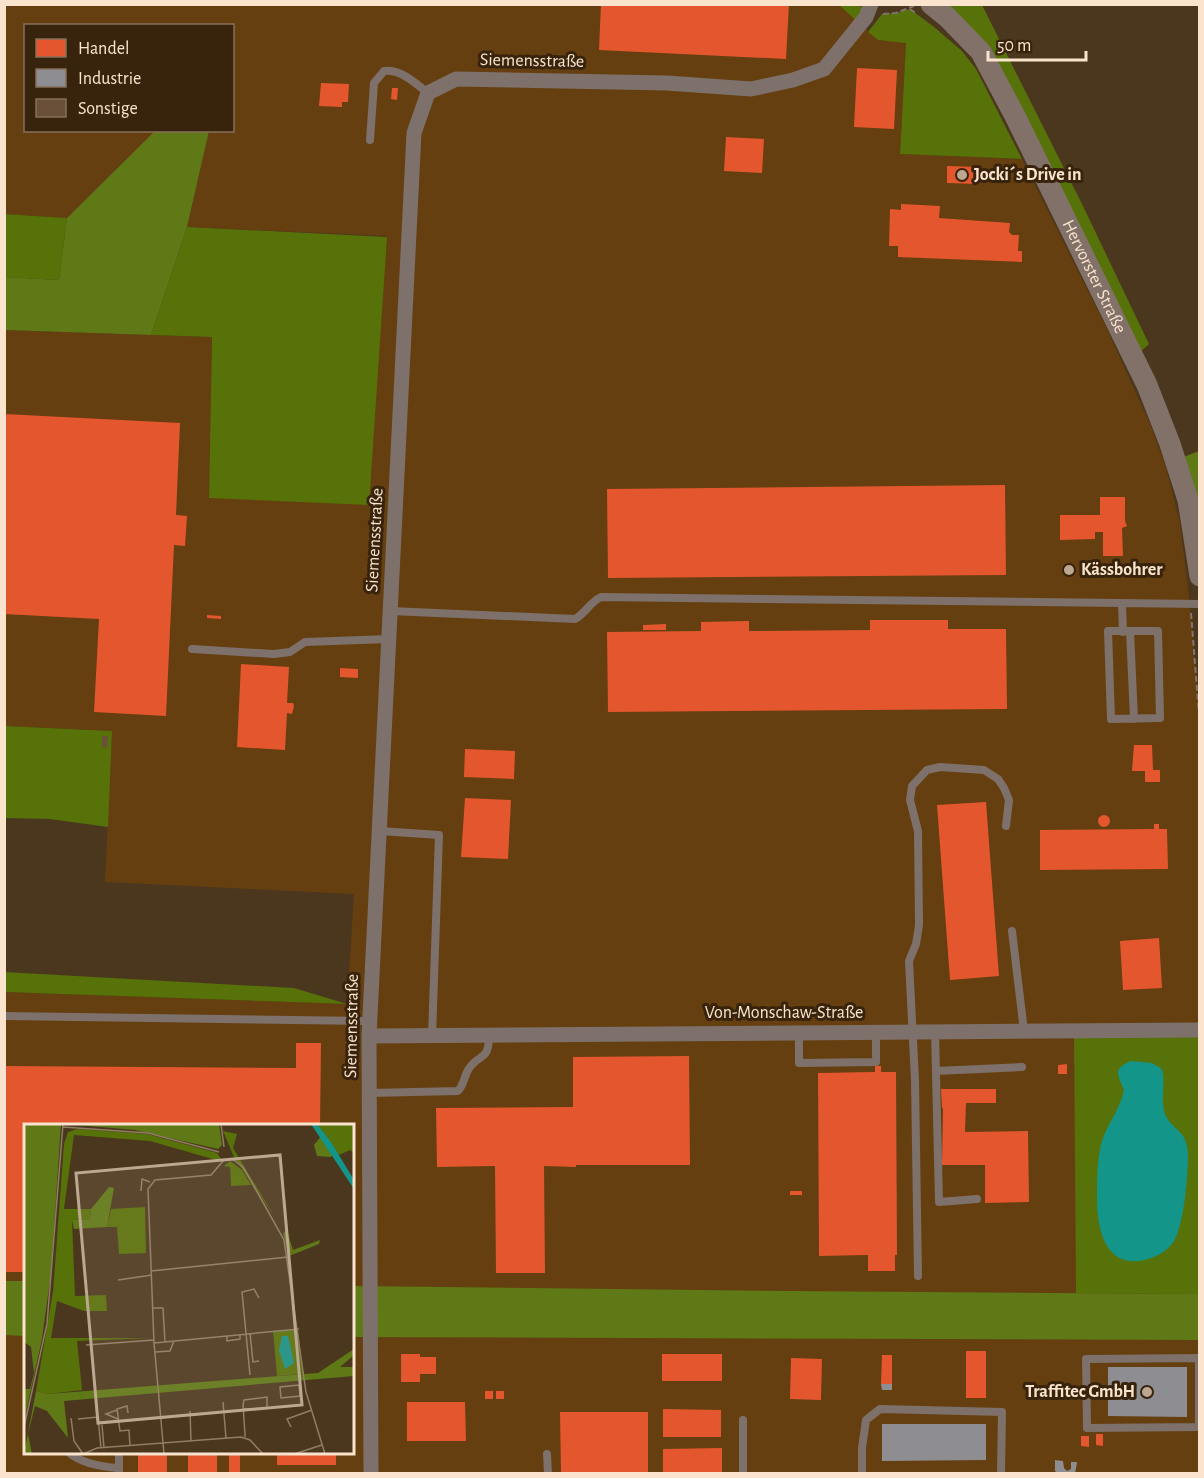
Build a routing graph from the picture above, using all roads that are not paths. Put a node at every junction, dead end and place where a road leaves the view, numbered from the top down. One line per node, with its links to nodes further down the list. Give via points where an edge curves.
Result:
1 (870, 8): 3 (street, Siemensstraße, via 824,69 751,89 666,83 456,79)
2 (924, 10): 5 (street, Hervorster Straße, via 947,17 981,52 1147,385 1188,500)
3 (428, 93): 4 (lane, via 405,76 384,71 374,83); 8 (street, Siemensstraße, via 414,133)
4 (370, 140)
5 (1200, 576)
6 (1122, 604): 7 (lane); 8 (lane, via 601,597 575,619); 9 (lane)
7 (1200, 604)
8 (391, 611): 10 (street, Siemensstraße)
9 (1127, 631): 12 (lane); 12 (lane, via 1108,631 1111,719); 12 (lane, via 1158,631 1160,718)
10 (389, 639): 11 (lane, via 304,642 290,652 274,654); 14 (street, Siemensstraße)
11 (192, 648)
12 (1134, 719)
13 (1006, 826): 21 (lane, via 1009,800 998,779 984,770 940,767 927,770 912,786 910,800 918,831 919,925 909,961)
14 (380, 831): 17 (street, Siemensstraße); 25 (lane, via 439,835)
15 (1012, 931): 23 (lane)
16 (4, 1016): 17 (lane)
17 (370, 1028): 25 (street, Von-Monschaw-Straße); 28 (street, Siemensstraße)
18 (1200, 1029): 23 (street, Von-Monschaw-Straße)
19 (799, 1031): 20 (street, Von-Monschaw-Straße); 20 (lane, via 799,1063 876,1062); 24 (street, Von-Monschaw-Straße)
20 (876, 1031): 21 (street, Von-Monschaw-Straße)
21 (912, 1031): 22 (street, Von-Monschaw-Straße); 30 (lane)
22 (935, 1031): 23 (street, Von-Monschaw-Straße); 27 (lane)
23 (1024, 1031)
24 (489, 1035): 25 (street, Von-Monschaw-Straße); 28 (lane, via 486,1054 469,1068 458,1091)
25 (432, 1036)
26 (1022, 1067): 27 (lane)
27 (936, 1071): 29 (lane, via 939,1202)
28 (370, 1093): 37 (street, Siemensstraße)
29 (977, 1199)
30 (918, 1276)
31 (1086, 1359): 31 (lane, via 1087,1428 1200,1427 1199,1358)
32 (743, 1420): 39 (lane)
33 (70, 1454): 36 (lane)
34 (118, 1454): 36 (lane)
35 (547, 1455): 38 (lane)
36 (119, 1471)
37 (371, 1473)
38 (548, 1473)
39 (743, 1473)
40 (862, 1473): 41 (lane, via 866,1420 880,1408 1002,1412)
41 (1001, 1473)

